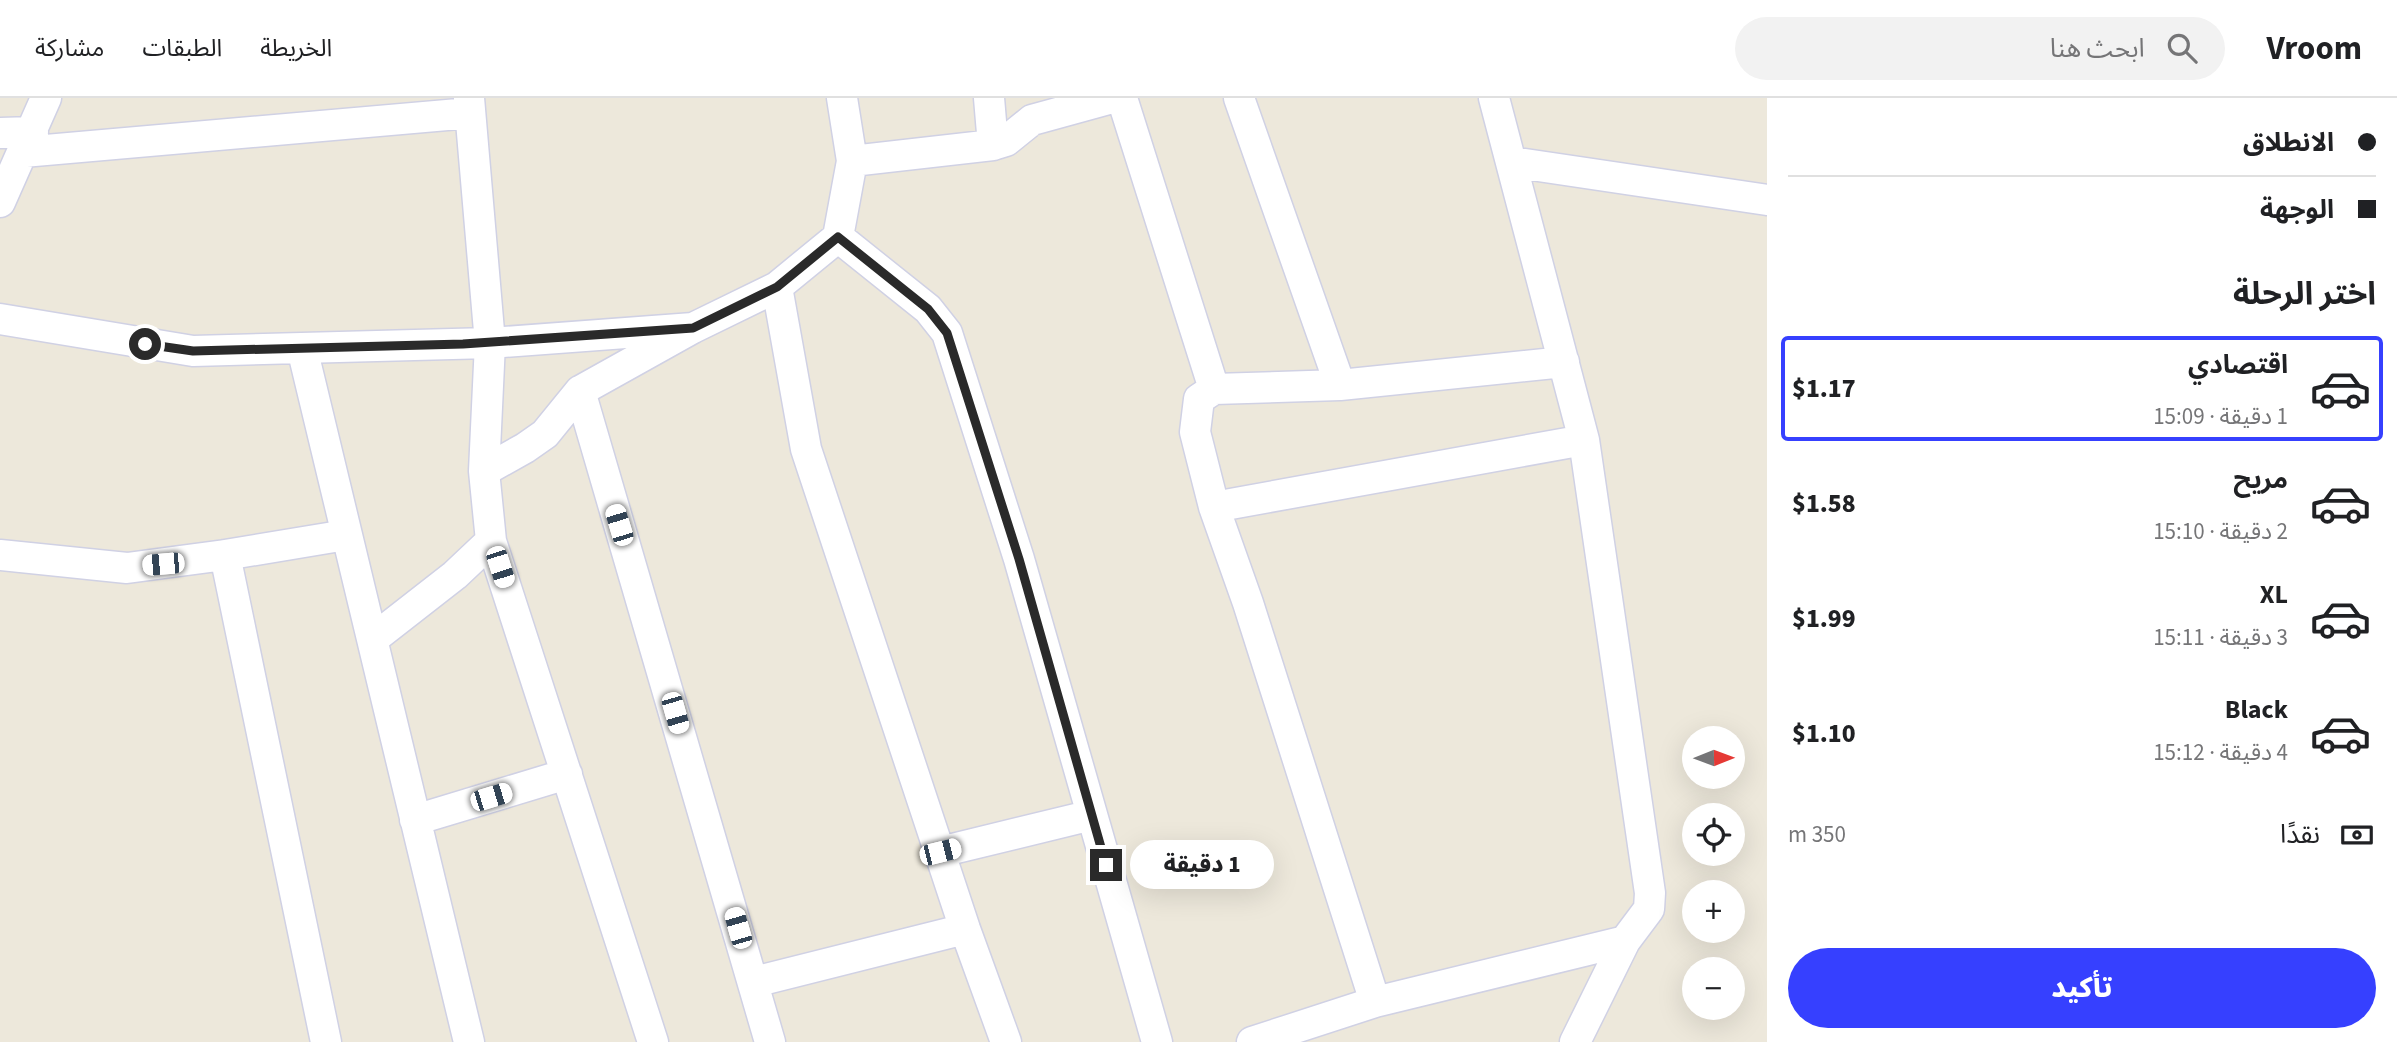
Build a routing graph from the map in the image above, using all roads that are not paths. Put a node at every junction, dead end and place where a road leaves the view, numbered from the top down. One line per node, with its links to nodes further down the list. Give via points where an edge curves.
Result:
1 (46, 98): 11 (street)
2 (842, 98): 13 (street)
3 (989, 98): 12 (street)
4 (1112, 98): 12 (street, via 1032,120 1006,141)
5 (1122, 98): 25 (street)
6 (1239, 98): 24 (street)
7 (1494, 98): 14 (street)
8 (469, 106): 9 (street); 21 (street)
9 (411, 108): 11 (street)
10 (0, 133): 11 (street)
11 (28, 142): 16 (street)
12 (993, 145): 13 (street)
13 (852, 161): 17 (street)
14 (1511, 162): 15 (street); 23 (street)
15 (1767, 200)
16 (0, 202)
17 (838, 237): 18 (street); 36 (street, via 928,309 947,333 1019,559)
18 (777, 287): 20 (street); 38 (street, via 806,449)
19 (0, 319): 22 (street, via 169,349)
20 (693, 328): 21 (street); 26 (street)
21 (490, 343): 22 (street); 28 (street)
22 (302, 348): 30 (street)
23 (1564, 362): 24 (street); 27 (street)
24 (1340, 385): 25 (street)
25 (1214, 389): 29 (street, via 1199,400 1195,432)
26 (580, 391): 28 (street, via 545,434); 41 (street)
27 (1584, 440): 29 (street); 40 (street, via 1650,893 1649,909)
28 (484, 471): 31 (street)
29 (1214, 508): 42 (street)
30 (346, 535): 33 (street); 34 (street)
31 (491, 541): 34 (street); 35 (street)
32 (0, 555): 33 (street, via 127,568)
33 (225, 555): 43 (street)
34 (373, 639): 37 (street)
35 (567, 774): 37 (street); 45 (street)
36 (1092, 815): 38 (street); 48 (street)
37 (415, 820): 44 (street)
38 (940, 852): 39 (street)
39 (965, 929): 41 (street); 47 (street)
40 (1625, 941): 42 (street); 50 (street)
41 (754, 982): 46 (street)
42 (1375, 1002): 49 (street)
43 (326, 1042)
44 (468, 1042)
45 (653, 1042)
46 (770, 1042)
47 (1006, 1042)
48 (1157, 1042)
49 (1254, 1042)
50 (1574, 1042)

